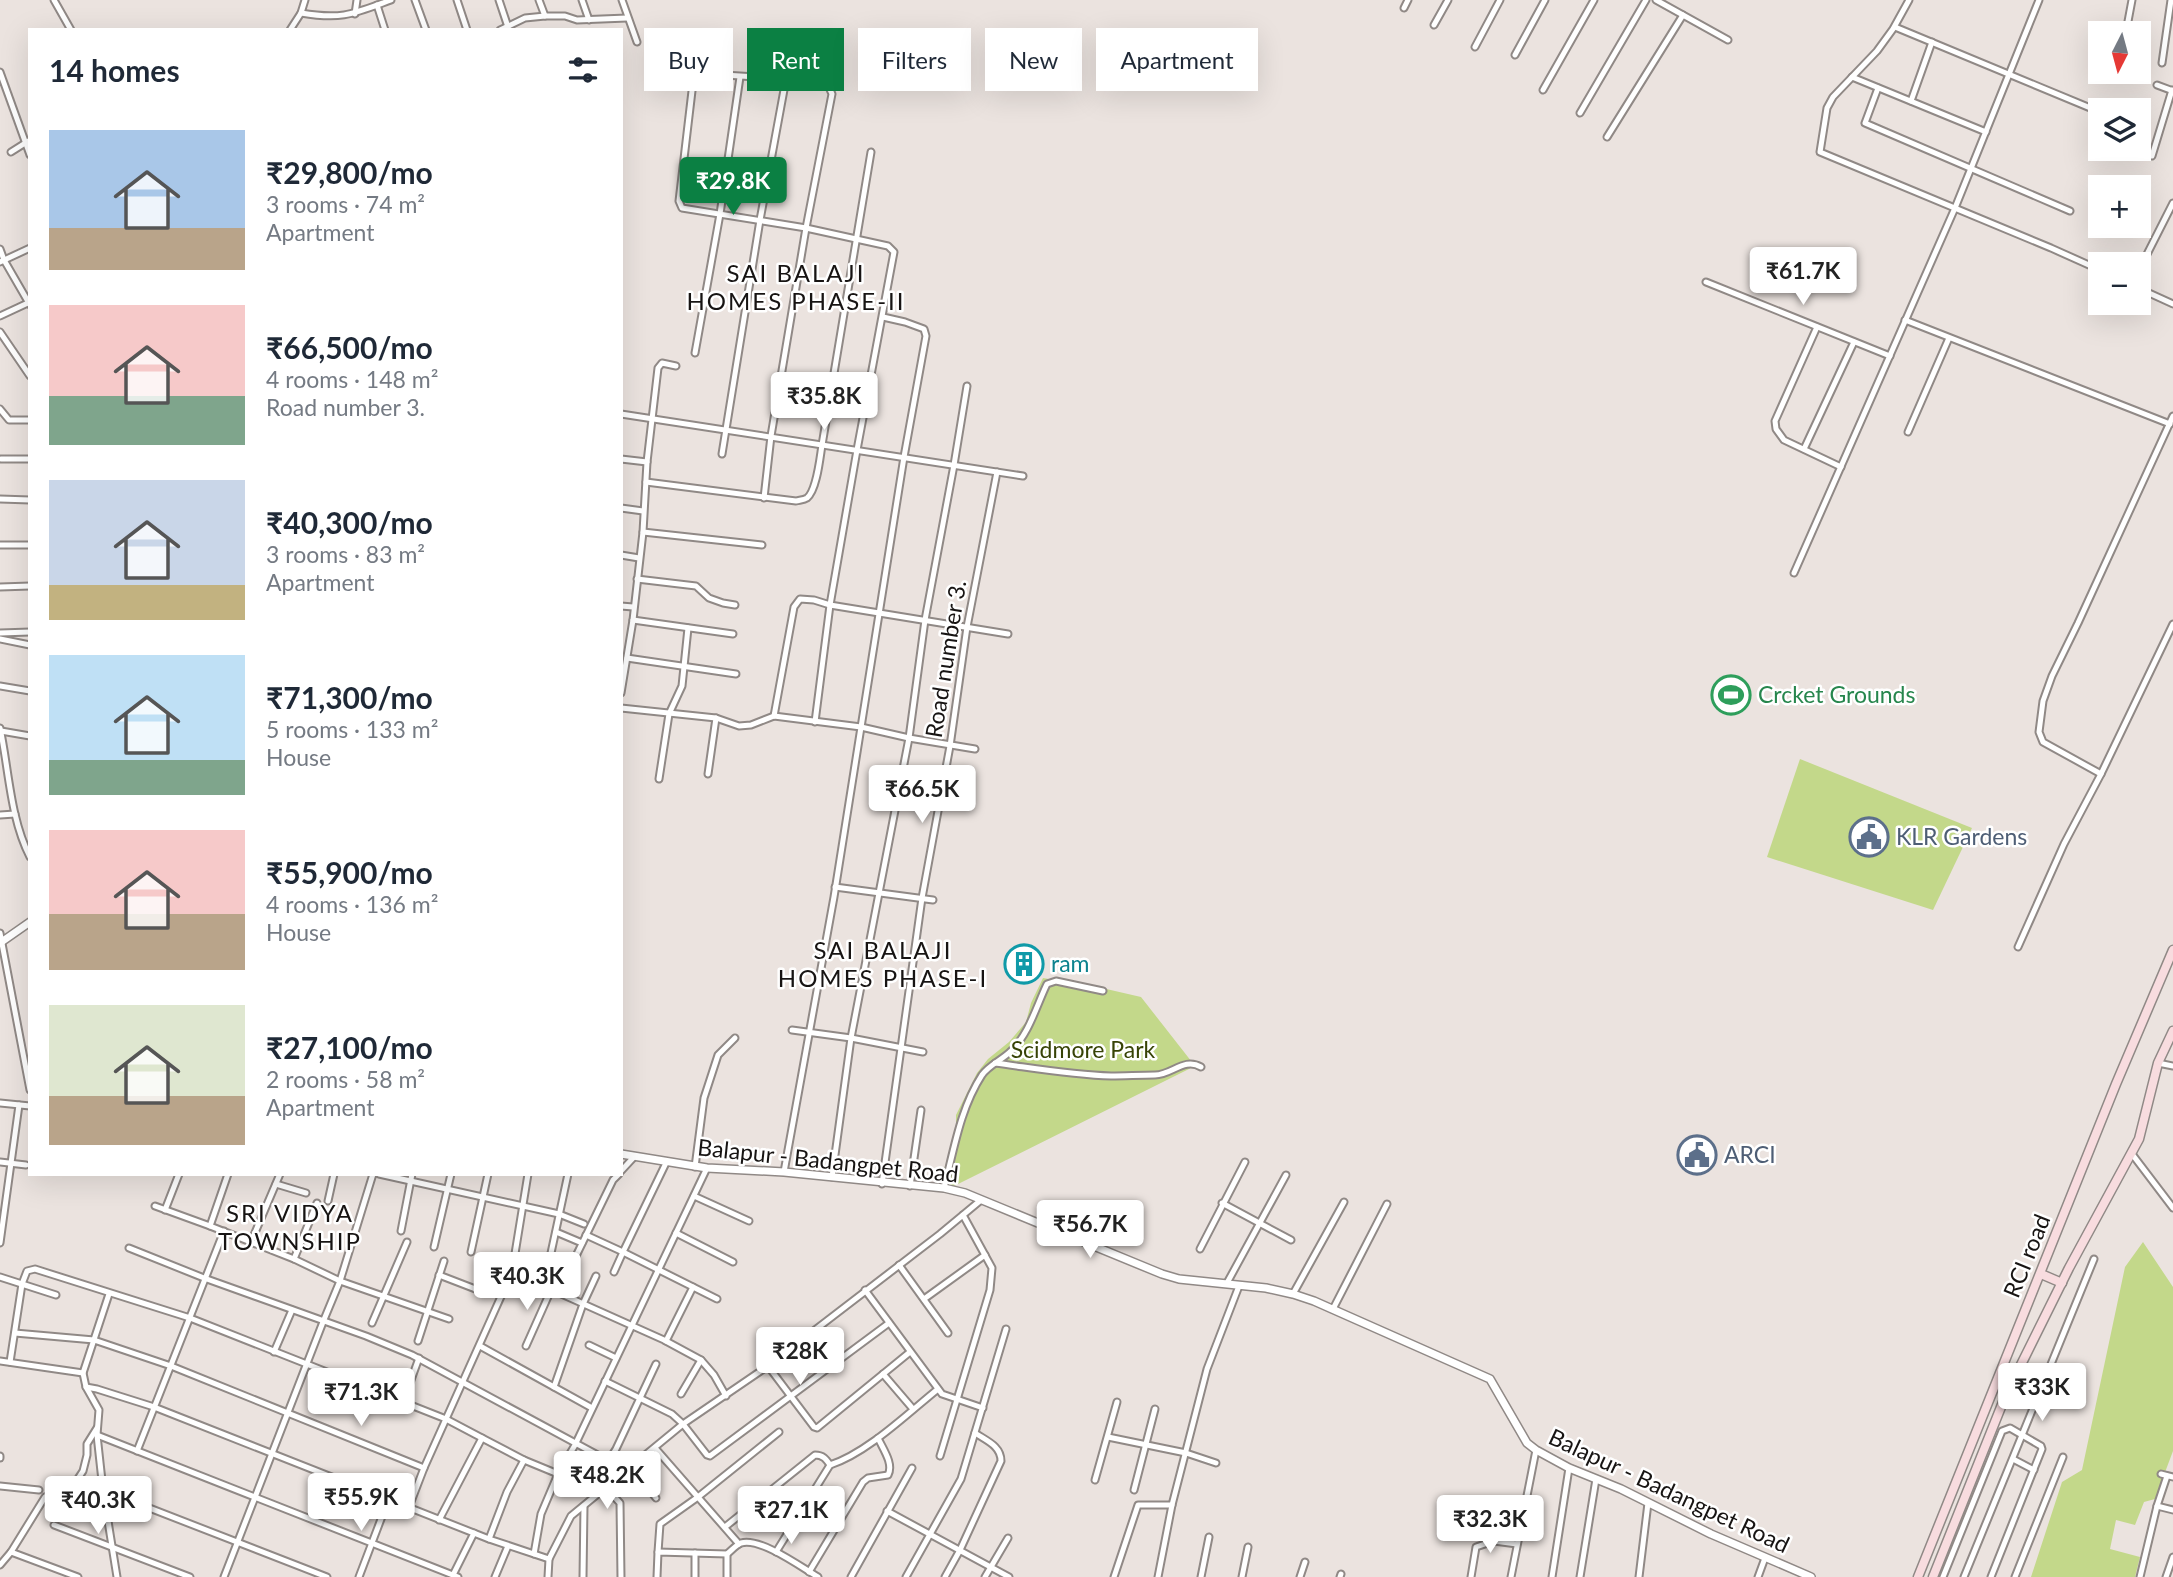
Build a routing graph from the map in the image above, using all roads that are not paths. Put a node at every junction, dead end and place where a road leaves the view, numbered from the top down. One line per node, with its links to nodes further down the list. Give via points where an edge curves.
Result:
1 (54, 0): 34 (street)
2 (305, 0): 24 (street)
3 (357, 0): 25 (street)
4 (391, 0): 22 (street)
5 (415, 0): 37 (street)
6 (457, 0): 38 (street)
7 (499, 0): 32 (street)
8 (539, 0): 27 (street)
9 (582, 0): 29 (street)
10 (622, 0): 28 (street)
11 (1408, 0): 23 (street)
12 (1448, 0): 31 (street)
13 (1500, 0): 42 (street)
14 (1545, 0): 43 (street)
15 (1594, 0): 53 (street)
16 (1646, 0): 60 (street)
17 (1909, 0): 33 (street)
18 (2039, 0): 46 (street)
19 (2132, 0): 30 (street)
20 (2171, 0): 44 (street)
21 (1661, 1): 26 (street)
22 (377, 5): 25 (street); 36 (street)
23 (1404, 8)
24 (300, 13): 25 (street, via 326,18); 35 (street)
25 (355, 15)
26 (1683, 15): 39 (street); 62 (street)
27 (545, 16): 29 (street); 32 (street, via 524,18)
28 (627, 18): 29 (street); 40 (street)
29 (589, 20)
30 (2128, 21)
31 (1434, 25)
32 (508, 27)
33 (1895, 27): 41 (street); 50 (street)
34 (70, 28)
35 (291, 28)
36 (384, 28)
37 (425, 28)
38 (466, 28)
39 (1728, 40)
40 (638, 42)
41 (1932, 42): 46 (street); 58 (street)
42 (1475, 47)
43 (1514, 55)
44 (2162, 62)
45 (0, 72): 63 (street)
46 (2009, 74): 59 (street); 61 (street)
47 (733, 77): 48 (street)
48 (740, 77): 49 (street); 71 (street)
49 (747, 77)
50 (1852, 77): 52 (street); 69 (street, via 1826,108 1820,152)
51 (2157, 85): 54 (street)
52 (1878, 88): 58 (street); 67 (street, via 1865,123)
53 (1543, 90)
54 (2172, 90): 66 (street)
55 (692, 91): 71 (street, via 680,201 684,209)
56 (784, 91): 72 (street)
57 (831, 91): 73 (street)
58 (1911, 101): 61 (street)
59 (2088, 107)
60 (1580, 113)
61 (1986, 132): 67 (street)
62 (1607, 137)
63 (28, 141): 64 (street)
64 (10, 152)
65 (871, 152): 74 (street)
66 (2152, 156)
67 (1970, 169): 69 (street); 70 (street)
68 (2173, 203): 77 (street)
69 (1955, 208): 79 (street); 87 (street)
70 (2070, 211)
71 (720, 214): 72 (street); 92 (street)
72 (760, 220): 73 (street); 103 (street)
73 (806, 228): 74 (street); 105 (street)
74 (857, 239): 86 (street, via 888,246 894,252); 106 (street)
75 (0, 249): 78 (street)
76 (28, 249): 78 (street)
77 (2148, 252)
78 (2, 261): 82 (street)
79 (2088, 265)
80 (1706, 282): 88 (street)
81 (2151, 293): 83 (street)
82 (28, 301)
83 (2172, 301)
84 (28, 303): 85 (street)
85 (0, 316)
86 (883, 317): 108 (street); 110 (street, via 918,326 926,336)
87 (1905, 320): 90 (street); 93 (street)
88 (1817, 327): 91 (street); 107 (street, via 1775,421 1784,440)
89 (0, 332): 95 (street)
90 (1948, 338): 102 (street); 104 (street)
91 (1854, 342): 93 (street); 107 (street)
92 (695, 353)
93 (1890, 356): 116 (street)
94 (676, 366): 100 (street, via 660,365)
95 (28, 373)
96 (967, 386): 115 (street)
97 (0, 409): 101 (street, via 9,420)
98 (623, 414): 100 (street)
99 (2173, 416): 102 (street)
100 (651, 418): 103 (street); 114 (street)
101 (28, 420)
102 (2171, 425): 170 (street, via 2043,701 2039,732 2043,742)
103 (726, 430): 105 (street); 109 (street)
104 (1908, 432)
105 (771, 436): 106 (street); 120 (street)
106 (822, 445): 108 (street); 120 (street, via 814,486 805,499)
107 (1804, 449): 116 (street)
108 (856, 450): 110 (street); 135 (street)
109 (722, 454)
110 (904, 457): 115 (street); 139 (street)
111 (28, 458): 112 (street)
112 (1, 459)
113 (623, 459): 114 (street)
114 (647, 462): 119 (street)
115 (954, 465): 117 (street); 141 (street)
116 (1840, 467): 131 (street)
117 (997, 472): 118 (street); 143 (street, Road number 3.)
118 (1023, 477)
119 (646, 482): 120 (street); 124 (street)
120 (764, 498)
121 (0, 499): 122 (street)
122 (28, 500)
123 (623, 508): 124 (street)
124 (643, 511): 125 (street)
125 (643, 532): 128 (street); 130 (street)
126 (0, 545): 127 (street)
127 (28, 545)
128 (762, 545)
129 (623, 555): 130 (street)
130 (639, 558): 132 (street)
131 (1794, 573)
132 (637, 579): 137 (street, via 696,586 709,598); 138 (street)
133 (28, 586): 134 (street)
134 (0, 587)
135 (830, 605): 139 (street); 159 (street, via 797,601); 161 (street)
136 (623, 606): 138 (street)
137 (735, 606)
138 (633, 607): 140 (street)
139 (879, 613): 141 (street); 162 (street)
140 (633, 620): 144 (street); 151 (street)
141 (925, 620): 143 (street); 165 (street)
142 (2173, 624): 170 (street)
143 (967, 627): 148 (street); 166 (street, Road number 3.)
144 (688, 628): 147 (street); 152 (street)
145 (28, 632): 146 (street)
146 (0, 633)
147 (733, 634)
148 (1008, 634)
149 (0, 639): 150 (street)
150 (28, 645)
151 (625, 654): 152 (street); 153 (street)
152 (685, 667): 154 (street); 158 (street, via 682,686)
153 (623, 674)
154 (736, 674)
155 (0, 686): 156 (street)
156 (28, 691)
157 (623, 708): 158 (street)
158 (668, 714): 160 (street); 171 (street)
159 (774, 716): 160 (street, via 746,726); 161 (street)
160 (716, 718): 169 (street)
161 (815, 722): 162 (street)
162 (861, 727): 165 (street); 175 (street)
163 (0, 730): 164 (street); 168 (street)
164 (28, 736)
165 (909, 738): 166 (street); 176 (street)
166 (950, 746): 167 (street); 177 (street, Road number 3.)
167 (975, 749)
168 (3, 767): 172 (street)
169 (708, 774)
170 (2101, 774): 182 (street)
171 (659, 779)
172 (15, 814): 173 (street); 174 (street)
173 (0, 815)
174 (28, 853)
175 (835, 887): 176 (street); 188 (street)
176 (878, 892): 177 (street); 190 (street)
177 (922, 898): 178 (street); 191 (street, Road number 3.)
178 (933, 900)
179 (28, 923): 181 (street)
180 (0, 933): 181 (street)
181 (1, 943): 197 (street)
182 (2018, 947)
183 (2173, 950): 184 (main road, RCI road)
184 (2171, 961): 277 (main road, RCI road, via 2116,1084)
185 (1103, 991): 193 (street, via 1056,981 1047,984 1025,1034)
186 (792, 1030): 188 (street)
187 (2173, 1031): 194 (main road)
188 (809, 1033): 190 (street); 213 (street)
189 (734, 1038): 210 (street, via 718,1055 704,1098)
190 (851, 1038): 191 (street); 225 (street)
191 (900, 1048): 192 (street); 228 (street, Road number 3.)
192 (923, 1052)
193 (995, 1063): 196 (street, via 1110,1076 1157,1075 1191,1063); 230 (street, via 984,1072 961,1118)
194 (2158, 1063): 195 (street); 203 (main road)
195 (2173, 1066)
196 (1201, 1067)
197 (28, 1080)
198 (0, 1102): 199 (street)
199 (19, 1105): 200 (street); 208 (street)
200 (28, 1106)
201 (921, 1110): 229 (street)
202 (623, 1154): 204 (street, Balapur - Badangpet Road)
203 (2133, 1154): 243 (street); 284 (main road)
204 (634, 1157): 207 (street, Balapur - Badangpet Road); 212 (street)
205 (0, 1162): 208 (street)
206 (1245, 1162): 239 (street)
207 (666, 1163): 210 (street, Balapur - Badangpet Road); 266 (street)
208 (11, 1164): 209 (street); 259 (street)
209 (26, 1165)
210 (695, 1167): 211 (street, Balapur - Badangpet Road)
211 (707, 1168): 213 (street, Balapur - Badangpet Road); 233 (street)
212 (623, 1170)
213 (784, 1172): 225 (street, Balapur - Badangpet Road)
214 (1286, 1175): 248 (street)
215 (178, 1176): 244 (street)
216 (227, 1176): 250 (street)
217 (279, 1176): 227 (street)
218 (334, 1176): 236 (street)
219 (372, 1176): 282 (street)
220 (451, 1176): 231 (street)
221 (488, 1176): 234 (street)
222 (528, 1176): 242 (street)
223 (568, 1176): 245 (street)
224 (617, 1176): 255 (street)
225 (832, 1177): 228 (street, Balapur - Badangpet Road)
226 (411, 1178): 231 (street); 252 (street)
227 (276, 1184): 232 (street); 257 (street)
228 (881, 1184): 229 (street, Balapur - Badangpet Road)
229 (910, 1186): 230 (street, Balapur - Badangpet Road)
230 (944, 1188): 235 (street, Balapur - Badangpet Road)
231 (448, 1190): 234 (street); 261 (street)
232 (306, 1193)
233 (694, 1196): 247 (street); 254 (street)
234 (484, 1198): 242 (street); 264 (street)
235 (981, 1200): 246 (street); 283 (street, Balapur - Badangpet Road, via 1162,1274)
236 (328, 1201)
237 (1344, 1202): 292 (street)
238 (317, 1203): 269 (street)
239 (1223, 1203): 248 (street); 263 (street)
240 (1387, 1204): 298 (street)
241 (156, 1206): 244 (street)
242 (522, 1206): 245 (street); 275 (street)
243 (2173, 1208)
244 (165, 1210): 250 (street)
245 (559, 1214): 249 (street); 253 (street)
246 (963, 1215): 267 (street); 273 (street)
247 (749, 1221)
248 (1261, 1223): 256 (street); 283 (street)
249 (584, 1224)
250 (211, 1226): 251 (street)
251 (223, 1231): 257 (street); 281 (street)
252 (401, 1231)
253 (556, 1232): 260 (street); 265 (street)
254 (676, 1233): 272 (street); 274 (street)
255 (586, 1235): 260 (street); 266 (street)
256 (1291, 1240)
257 (251, 1242): 269 (street)
258 (407, 1242): 294 (street)
259 (0, 1243)
260 (582, 1243): 268 (street)
261 (434, 1247)
262 (129, 1248): 281 (street)
263 (1200, 1249)
264 (471, 1252)
265 (551, 1252)
266 (623, 1252): 274 (street); 276 (street)
267 (985, 1255): 295 (street); 338 (street, via 992,1268 990,1290)
268 (575, 1258)
269 (294, 1259): 282 (street)
270 (2094, 1259): 352 (street)
271 (444, 1261): 278 (street)
272 (733, 1262)
273 (899, 1265): 290 (street); 295 (street)
274 (658, 1269): 287 (street); 306 (street)
275 (512, 1272): 289 (street); 314 (street)
276 (614, 1272)
277 (2041, 1274): 284 (main road); 457 (main road, RCI road)
278 (439, 1275): 288 (street); 300 (street)
279 (596, 1276): 297 (street)
280 (0, 1277): 285 (street)
281 (204, 1278): 299 (street); 301 (street)
282 (340, 1281): 294 (street); 303 (street)
283 (1227, 1283): 286 (street, Balapur - Badangpet Road)
284 (2062, 1283): 458 (main road, via 2005,1397)
285 (22, 1284): 291 (street, via 31,1269); 293 (street); 308 (street)
286 (1239, 1286): 292 (street, Balapur - Badangpet Road); 362 (street, via 1207,1369)
287 (693, 1287): 296 (street); 312 (street)
288 (478, 1290)
289 (551, 1290): 297 (street); 315 (street)
290 (865, 1290): 305 (street); 326 (street)
291 (109, 1294): 301 (street); 310 (street)
292 (1293, 1294): 298 (street, Balapur - Badangpet Road)
293 (55, 1295)
294 (383, 1297): 300 (street); 304 (street)
295 (924, 1299): 309 (street)
296 (717, 1300)
297 (583, 1304): 306 (street); 332 (street)
298 (1334, 1309): 359 (street, Balapur - Badangpet Road, via 1490,1378)
299 (292, 1310): 303 (street); 316 (street)
300 (427, 1312): 302 (street); 311 (street)
301 (190, 1318): 316 (street); 325 (street)
302 (449, 1319)
303 (323, 1322): 318 (street); 324 (street)
304 (372, 1323)
305 (889, 1323): 317 (street); 336 (street)
306 (632, 1326): 312 (street); 319 (street)
307 (1006, 1329): 343 (street)
308 (15, 1333): 310 (street); 322 (street)
309 (948, 1333)
310 (94, 1340): 325 (street); 327 (street)
311 (418, 1341)
312 (666, 1342): 320 (street)
313 (589, 1345): 319 (street)
314 (480, 1346): 329 (street); 332 (street)
315 (526, 1346)
316 (274, 1352): 324 (street)
317 (910, 1352): 328 (street); 333 (street)
318 (419, 1358): 329 (street); 339 (street)
319 (616, 1358): 330 (street)
320 (701, 1360): 334 (street); 335 (street)
321 (0, 1361): 322 (street)
322 (10, 1362): 327 (street)
323 (656, 1364): 337 (street)
324 (306, 1365): 339 (street); 346 (street)
325 (171, 1366): 341 (street); 346 (street)
326 (768, 1366): 335 (street); 336 (street)
327 (83, 1373): 331 (street)
328 (883, 1374): 336 (street, via 817,1428); 344 (street)
329 (464, 1381): 347 (street); 357 (street)
330 (605, 1381): 337 (street); 342 (street)
331 (86, 1387): 341 (street); 349 (street, via 99,1410)
332 (554, 1387): 342 (street)
333 (938, 1389): 338 (street); 344 (street)
334 (681, 1394)
335 (726, 1396): 348 (street)
336 (791, 1396): 348 (street, via 710,1456)
337 (640, 1397): 348 (street); 357 (street, via 608,1459)
338 (957, 1400): 343 (street); 363 (street)
339 (403, 1402): 347 (street)
340 (1117, 1402): 353 (street)
341 (154, 1406): 360 (street); 361 (street)
342 (592, 1408): 357 (street)
343 (983, 1408): 351 (street)
344 (913, 1409): 355 (street)
345 (1154, 1409): 356 (street)
346 (288, 1412): 361 (street); 370 (street)
347 (446, 1419): 354 (street); 370 (street)
348 (683, 1424): 358 (street)
349 (97, 1432): 360 (street); 383 (street); 412 (street, via 87,1444 83,1471 66,1497 45,1497)
350 (779, 1432): 385 (street)
351 (975, 1433): 400 (street, via 961,1479); 411 (street, via 997,1447 1001,1461)
352 (2023, 1435): 365 (street); 373 (street, via 2042,1449); 459 (street, via 2002,1431)
353 (1108, 1437): 356 (street); 379 (street)
354 (482, 1438): 366 (street); 396 (street)
355 (878, 1438): 368 (street); 374 (street)
356 (1146, 1444): 362 (street); 384 (street)
357 (575, 1445): 375 (street)
358 (655, 1448): 369 (street); 385 (street)
359 (1535, 1450): 372 (street, Balapur - Badangpet Road); 407 (street)
360 (137, 1451): 386 (street)
361 (272, 1453): 386 (street); 388 (street)
362 (1186, 1453): 367 (street); 390 (street)
363 (940, 1456)
364 (2063, 1457): 462 (street)
365 (2013, 1459): 373 (street); 460 (street)
366 (524, 1460): 375 (street); 403 (street)
367 (1216, 1463)
368 (830, 1465): 398 (street, via 815,1455); 414 (street)
369 (631, 1467): 381 (street); 387 (street)
370 (424, 1468): 393 (street)
371 (912, 1468): 378 (street)
372 (1569, 1468): 377 (street, Balapur - Badangpet Road); 452 (street)
373 (2034, 1470): 461 (street)
374 (891, 1472): 378 (street); 424 (street, via 863,1482)
375 (558, 1474): 416 (street, via 541,1514)
376 (2167, 1476): 392 (street)
377 (1595, 1479): 389 (street, Balapur - Badangpet Road); 453 (street)
378 (905, 1480): 395 (street)
379 (1095, 1480)
380 (0, 1486): 382 (street)
381 (606, 1488): 391 (street); 435 (street, via 620,1503)
382 (39, 1489)
383 (103, 1490): 404 (street); 410 (street)
384 (1134, 1490)
385 (698, 1497): 398 (street); 413 (street, via 660,1524)
386 (254, 1498): 404 (street); 405 (street)
387 (656, 1498)
388 (389, 1499): 393 (street); 405 (street)
389 (1648, 1503): 418 (street, Balapur - Badangpet Road); 454 (street)
390 (1172, 1505): 445 (street, via 1139,1504); 446 (street)
391 (584, 1506): 420 (street, via 571,1516); 434 (street)
392 (2157, 1506): 394 (street); 463 (street)
393 (409, 1507): 396 (street)
394 (2173, 1510)
395 (887, 1511): 400 (street); 440 (street)
396 (439, 1520): 399 (street)
397 (54, 1525): 410 (street)
398 (725, 1527): 406 (street)
399 (474, 1533): 403 (street); 425 (street)
400 (930, 1534): 411 (street); 441 (street)
401 (1209, 1537): 447 (street)
402 (1008, 1538): 423 (street)
403 (489, 1539): 408 (street)
404 (238, 1543): 429 (street); 430 (street)
405 (371, 1544): 425 (street); 431 (street)
406 (739, 1544): 414 (street, via 750,1542); 417 (street)
407 (1517, 1544): 450 (street, via 1480,1544); 451 (street)
408 (508, 1546): 416 (street); 432 (street)
409 (1248, 1547): 448 (street)
410 (113, 1549): 427 (street); 428 (street)
411 (960, 1550): 423 (street); 442 (street)
412 (11, 1552): 422 (street); 426 (street)
413 (658, 1552): 415 (street); 436 (street)
414 (776, 1552): 424 (street)
415 (695, 1553): 417 (street); 437 (street)
416 (534, 1554): 420 (street)
417 (727, 1554): 438 (street)
418 (1765, 1558): 455 (street); 456 (street, Balapur - Badangpet Road)
419 (2173, 1558): 464 (street)
420 (549, 1559): 433 (street)
421 (1305, 1562): 449 (street)
422 (0, 1565)
423 (991, 1566): 443 (street); 444 (street)
424 (809, 1572): 439 (street)
425 (456, 1576)
426 (78, 1577)
427 (117, 1577)
428 (190, 1577)
429 (224, 1577)
430 (327, 1577)
431 (359, 1577)
432 (495, 1577)
433 (548, 1577)
434 (583, 1577)
435 (621, 1577)
436 (657, 1577)
437 (695, 1577)
438 (727, 1577)
439 (818, 1577)
440 (851, 1577)
441 (906, 1577)
442 (945, 1577)
443 (985, 1577)
444 (1009, 1577)
445 (1114, 1577)
446 (1158, 1577)
447 (1201, 1577)
448 (1242, 1577)
449 (1300, 1577)
450 (1471, 1577)
451 (1511, 1577)
452 (1552, 1577)
453 (1580, 1577)
454 (1639, 1577)
455 (1758, 1577)
456 (1811, 1577)
457 (1919, 1577)
458 (1933, 1577)
459 (1943, 1577)
460 (1965, 1577)
461 (1991, 1577)
462 (2015, 1577)
463 (2140, 1577)
464 (2166, 1577)

